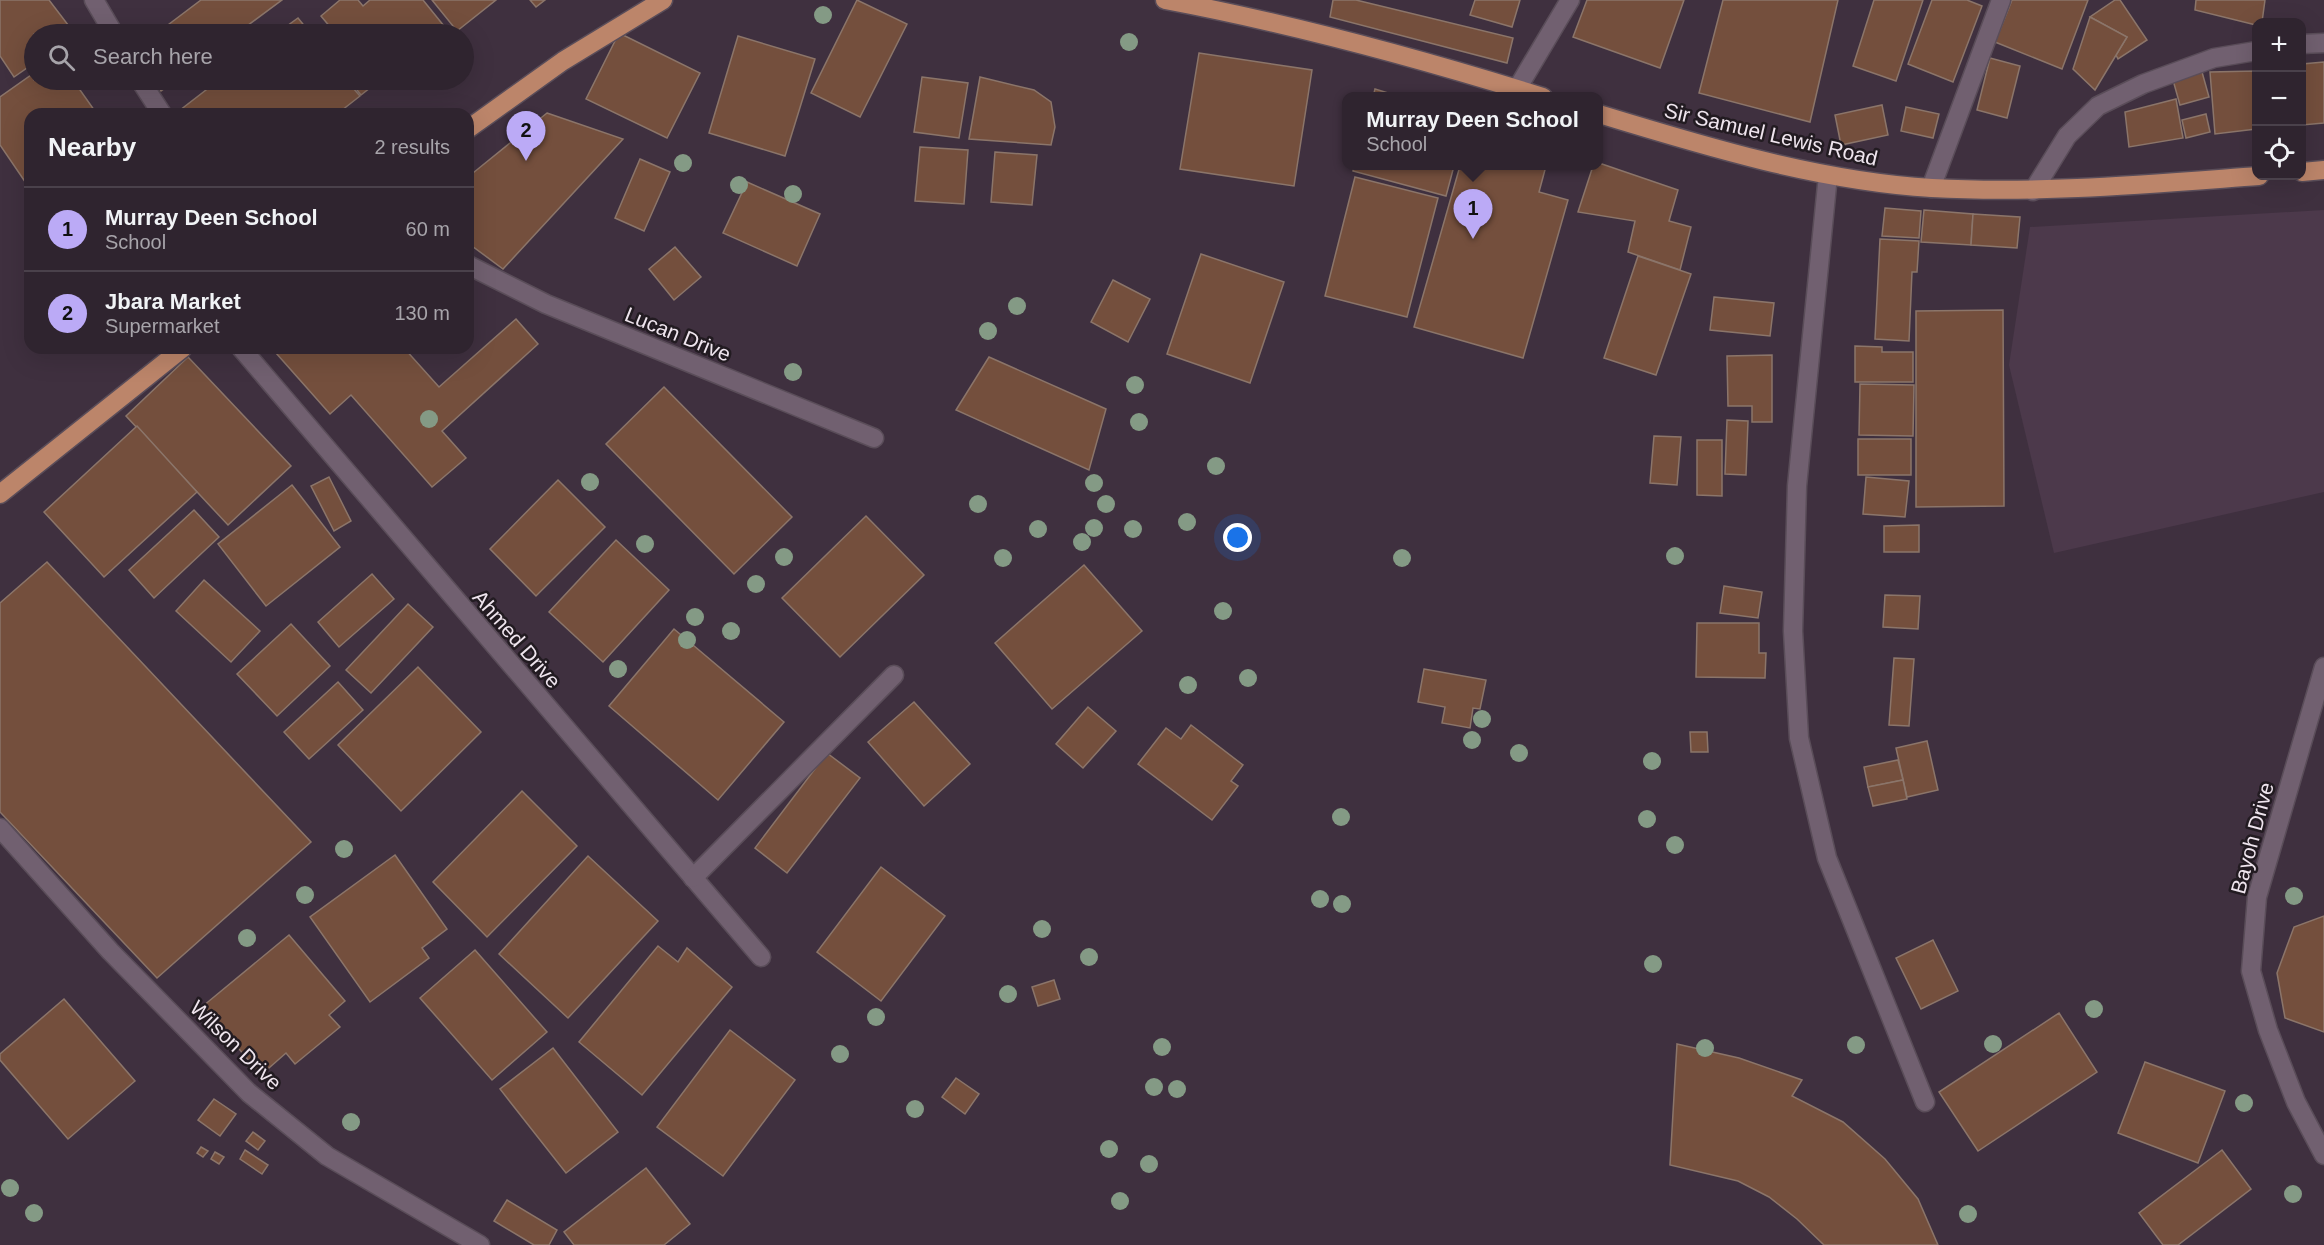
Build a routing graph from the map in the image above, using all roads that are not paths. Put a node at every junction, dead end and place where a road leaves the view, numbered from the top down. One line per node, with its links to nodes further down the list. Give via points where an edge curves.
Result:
1 (94, 0): 6 (street)
2 (663, 0): 15 (main road, via 563,61)
3 (1165, 0): 10 (main road, via 1266,20 1437,63)
4 (1570, 0): 10 (street)
5 (2001, 0): 20 (street)
6 (108, 24)
7 (2324, 42): 8 (street)
8 (2306, 44)
9 (2252, 52): 21 (street, via 2214,58 2143,84 2098,106 2067,136)
10 (1517, 88): 12 (main road)
11 (146, 90): 13 (street)
12 (1530, 92)
13 (158, 108)
14 (1603, 115): 18 (main road, Sir Samuel Lewis Road)
15 (474, 125)
16 (2324, 170): 17 (main road)
17 (2306, 172)
18 (1828, 175): 20 (main road, Sir Samuel Lewis Road); 32 (street, via 1797,486 1793,631 1799,738 1827,858)
19 (2252, 176): 21 (main road, Sir Samuel Lewis Road)
20 (1931, 188): 21 (main road, Sir Samuel Lewis Road)
21 (2033, 191)
22 (474, 268): 25 (street, Lucan Drive, via 546,304)
23 (175, 354): 26 (main road)
24 (246, 354): 30 (street, Ahmed Drive)
25 (874, 438)
26 (0, 494)
27 (2324, 667): 33 (street, Bayoh Drive, via 2257,897 2251,971 2268,1030 2296,1102)
28 (894, 675): 30 (street)
29 (0, 828): 34 (street, Wilson Drive, via 110,951 249,1093 327,1156)
30 (693, 878): 31 (street, Ahmed Drive)
31 (761, 957)
32 (1925, 1102)
33 (2324, 1155)
34 (480, 1245)

